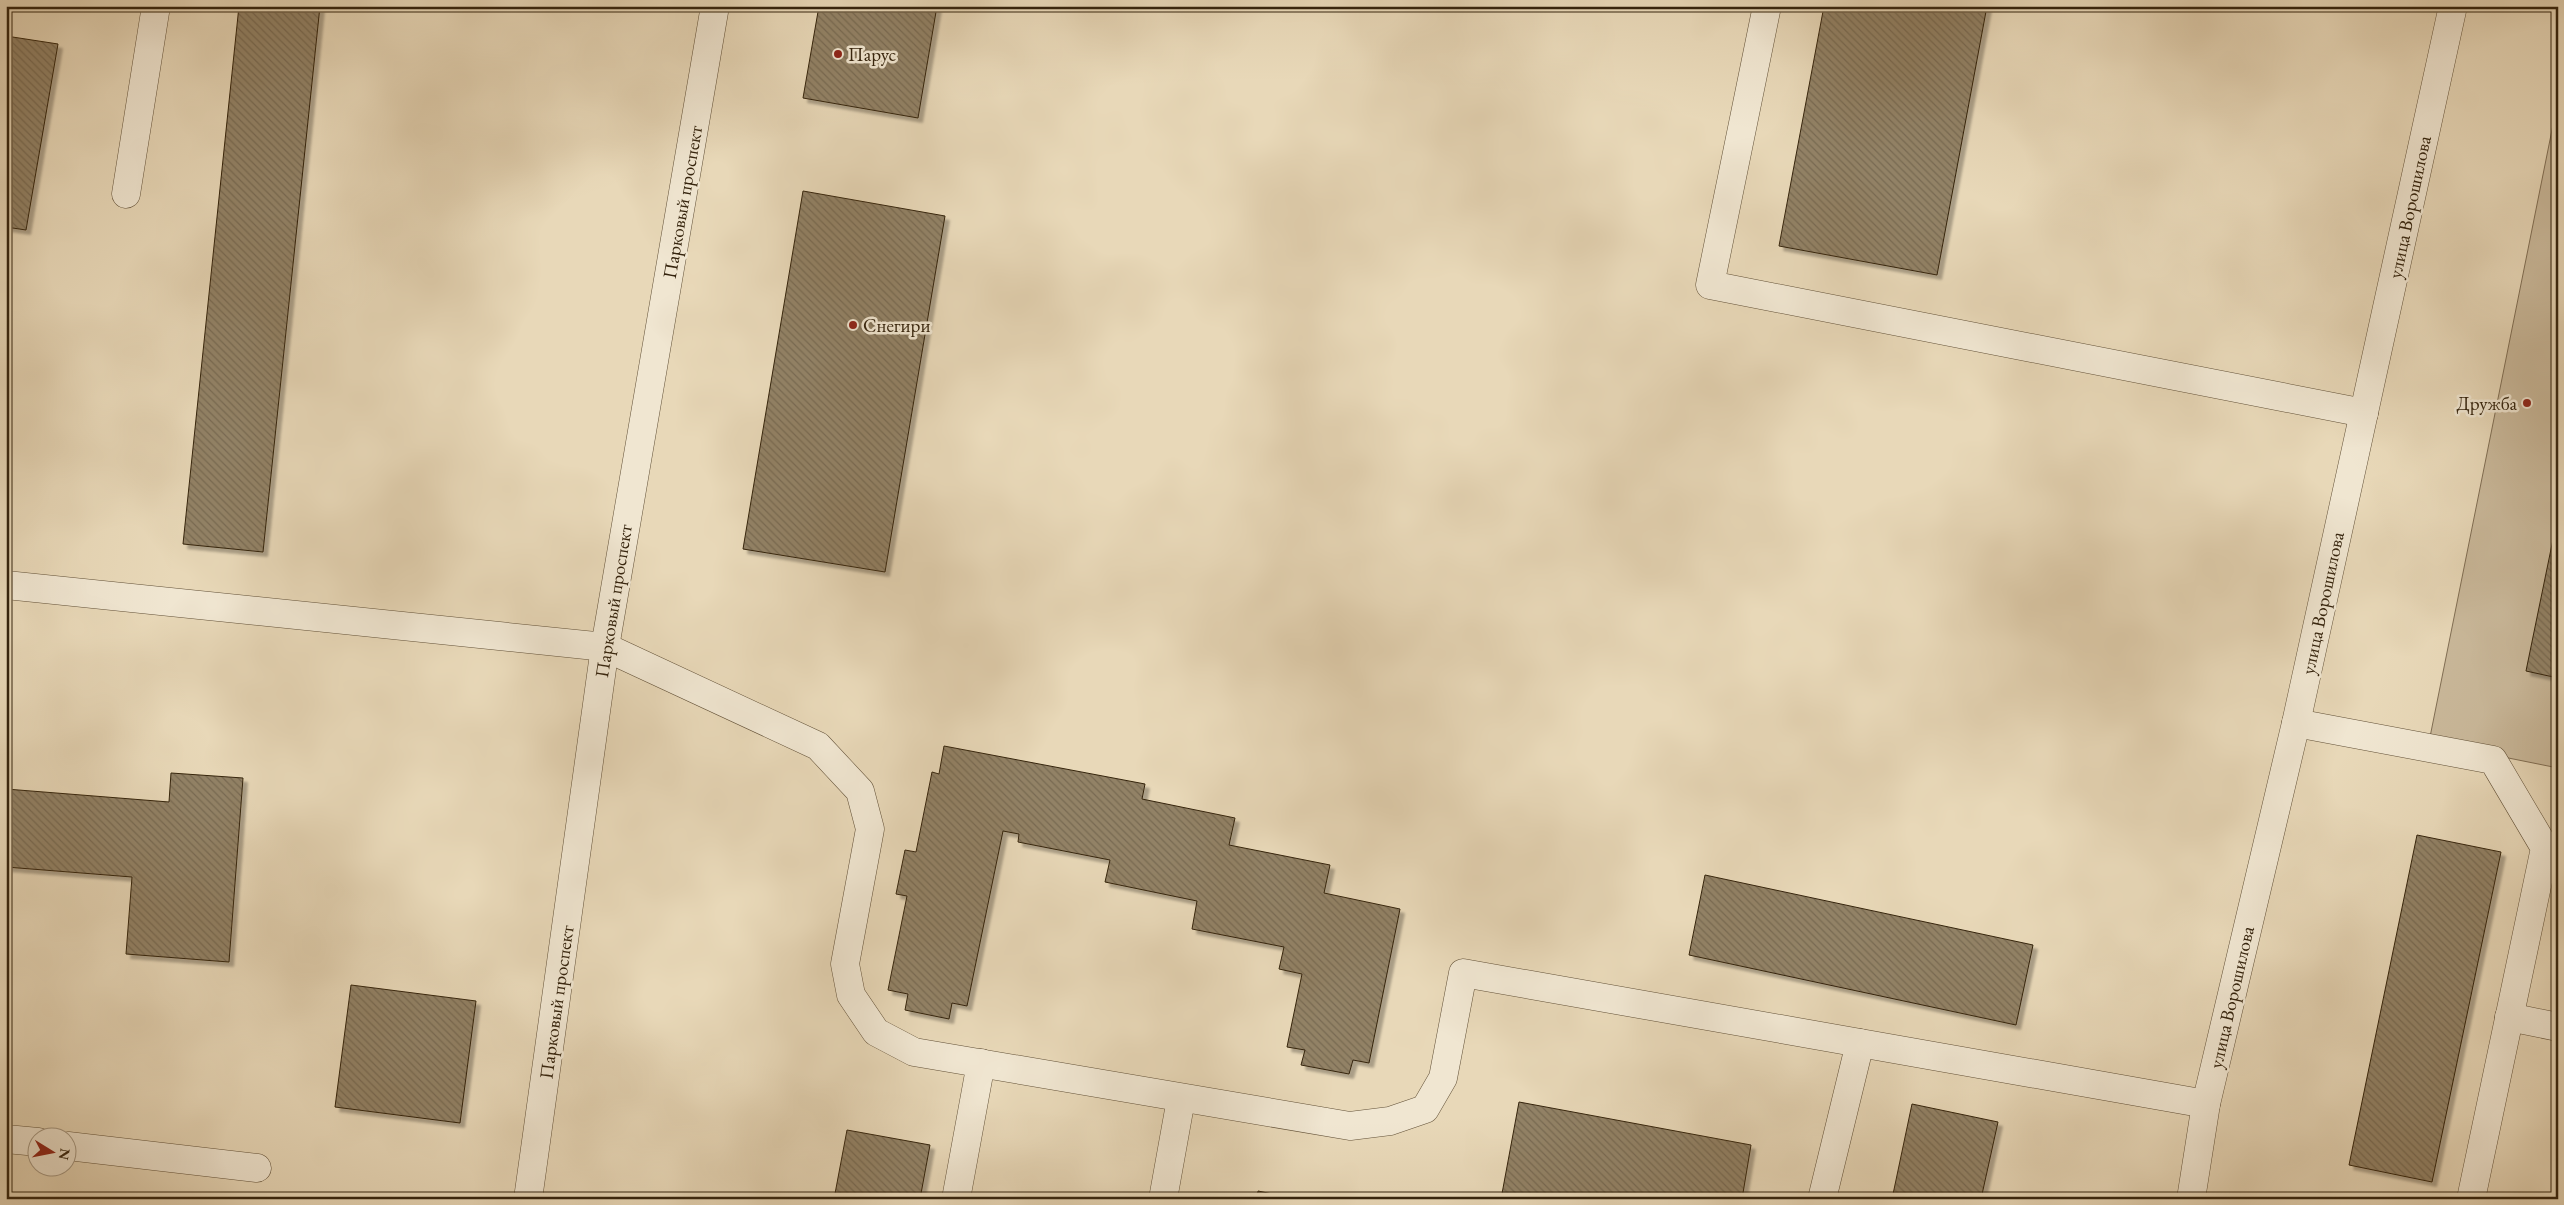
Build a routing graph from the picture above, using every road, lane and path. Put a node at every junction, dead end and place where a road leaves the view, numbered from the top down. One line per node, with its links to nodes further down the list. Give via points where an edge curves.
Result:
1 (156, 6): 5 (street)
2 (716, 6): 8 (street, Парковый проспект)
3 (1767, 6): 6 (street, via 1710,285)
4 (2452, 6): 6 (street, улица Ворошилова)
5 (126, 194)
6 (2364, 413): 9 (street, улица Ворошилова)
7 (6, 584): 8 (street)
8 (604, 648): 13 (street, via 818,746 860,791 870,829 845,964 851,995 876,1032 914,1052); 21 (street, Парковый проспект)
9 (2296, 723): 10 (street, via 2493,760 2545,848); 15 (street, улица Ворошилова)
10 (2509, 1017): 11 (street); 25 (street)
11 (2558, 1027)
12 (1860, 1043): 14 (street, via 1463,973 1443,1078 1425,1110 1390,1121 1350,1126); 15 (street); 24 (street)
13 (981, 1063): 14 (street); 22 (street)
14 (1181, 1099): 23 (street)
15 (2206, 1104): 20 (street, улица Ворошилова)
16 (6, 1139): 17 (street)
17 (28, 1141)
18 (78, 1147): 19 (street)
19 (257, 1168)
20 (2196, 1198)
21 (528, 1199)
22 (956, 1199)
23 (1163, 1199)
24 (1822, 1199)
25 (2471, 1199)

